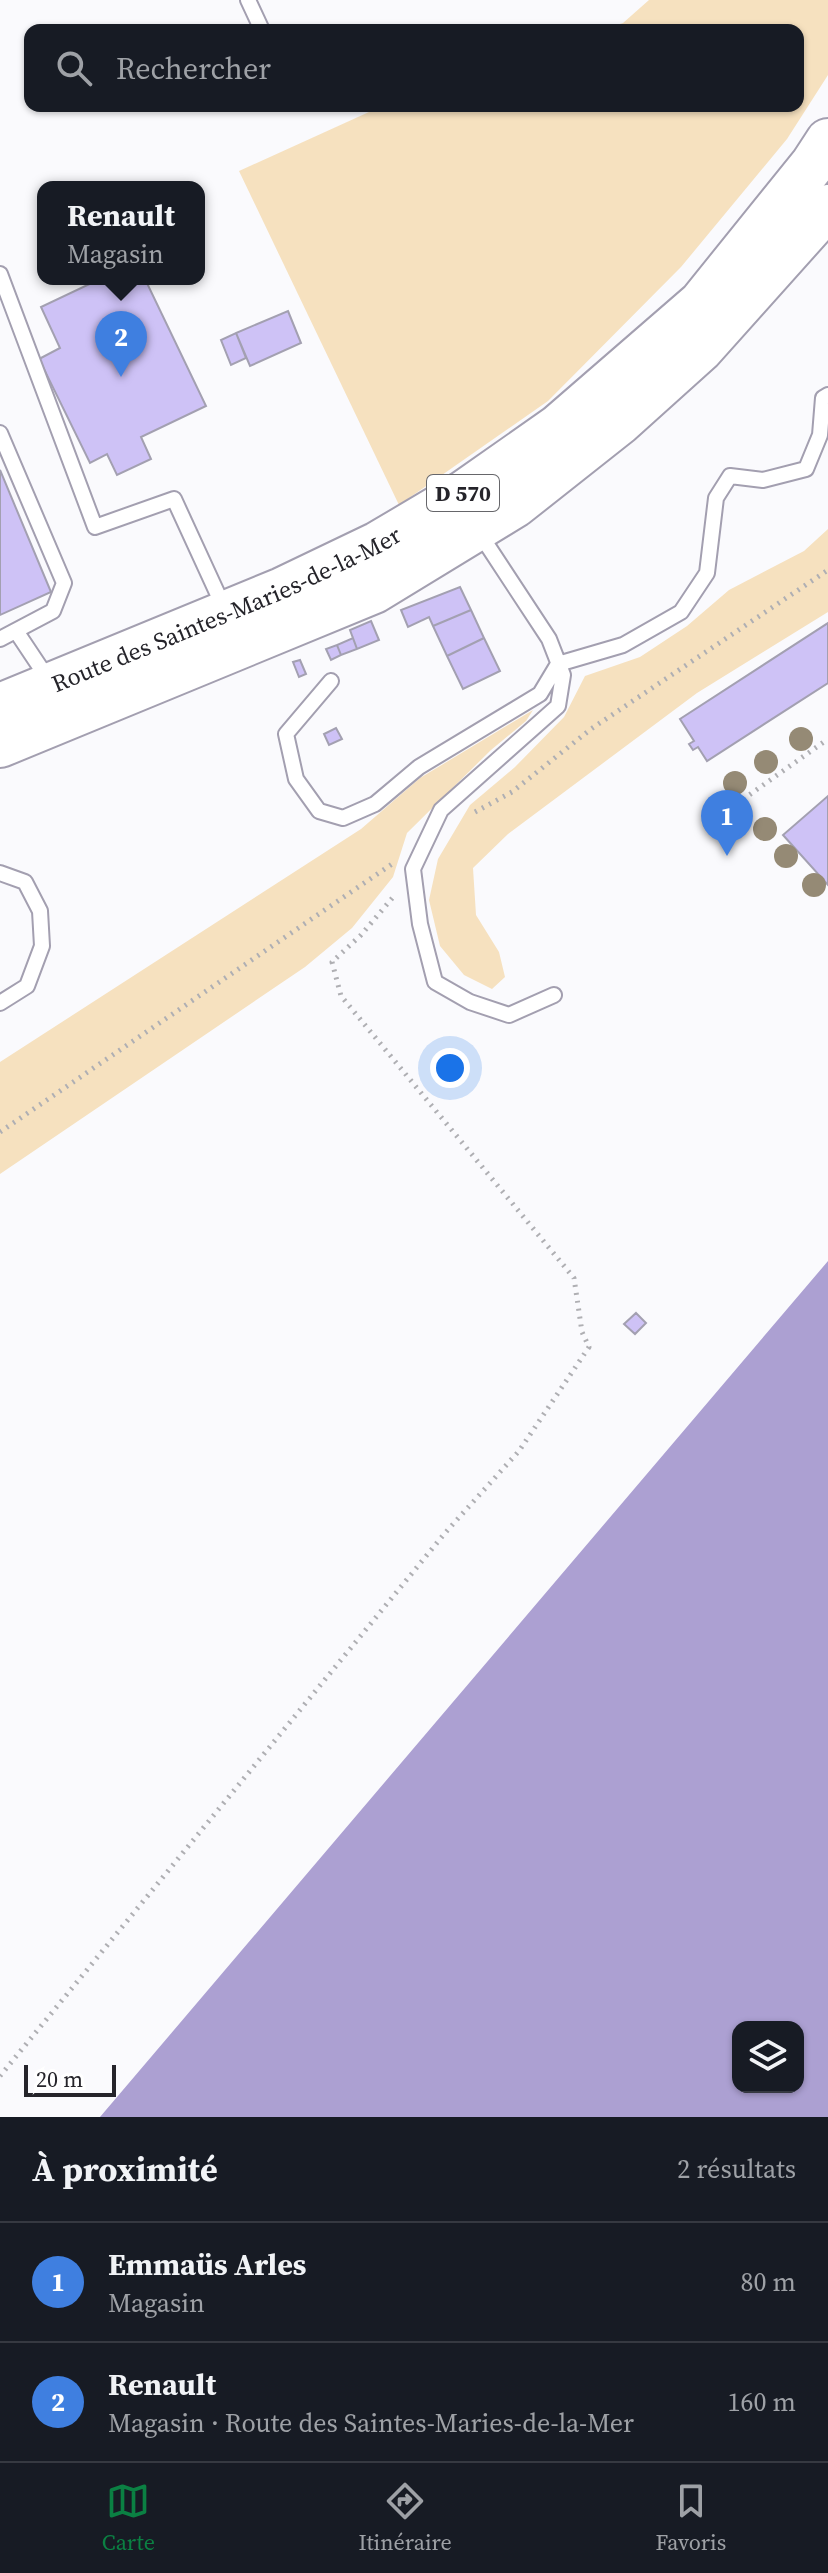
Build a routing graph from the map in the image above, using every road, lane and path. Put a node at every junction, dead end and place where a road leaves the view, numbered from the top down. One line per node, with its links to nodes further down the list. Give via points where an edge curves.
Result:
1 (248, 0): 2 (lane)
2 (259, 24)
3 (823, 161): 8 (main road, Route des Saintes-Maries-de-la-Mer / D 570, via 701,303)
4 (828, 207): 8 (main road, Route des Saintes-Maries-de-la-Mer / D 570, via 700,350 620,422 515,505)
5 (0, 274): 10 (lane, via 95,527 174,499)
6 (828, 395): 13 (lane, via 806,469 763,480 730,476 716,498 707,573 681,612 623,645)
7 (0, 433): 11 (lane, via 64,583 53,611)
8 (467, 512): 10 (main road, Route des Saintes-Maries-de-la-Mer / D 570, via 374,591); 13 (lane, via 549,639)
9 (828, 570): 17 (path)
10 (235, 630): 15 (main road, Route des Saintes-Maries-de-la-Mer / D 570)
11 (16, 631): 12 (lane); 15 (lane)
12 (0, 639)
13 (558, 664): 14 (lane, via 540,694 419,767 375,804 343,818 319,811 296,779 286,734); 22 (lane, via 563,675 558,706 441,810)
14 (331, 681)
15 (62, 700): 16 (main road, Route des Saintes-Maries-de-la-Mer / D 570); 19 (main road, Route des Saintes-Maries-de-la-Mer / D 570)
16 (0, 706)
17 (591, 729)
18 (828, 739): 20 (path)
19 (0, 745)
20 (704, 827)
21 (0, 873): 25 (lane, via 25,882 40,911 42,946 27,986)
22 (413, 874): 24 (lane, via 435,982 470,1002 509,1015); 27 (path, via 332,962 341,996 574,1278 589,1347 519,1451 445,1533)
23 (367, 881): 26 (path)
24 (554, 995)
25 (0, 1003)
26 (0, 1132)
27 (0, 2076)

